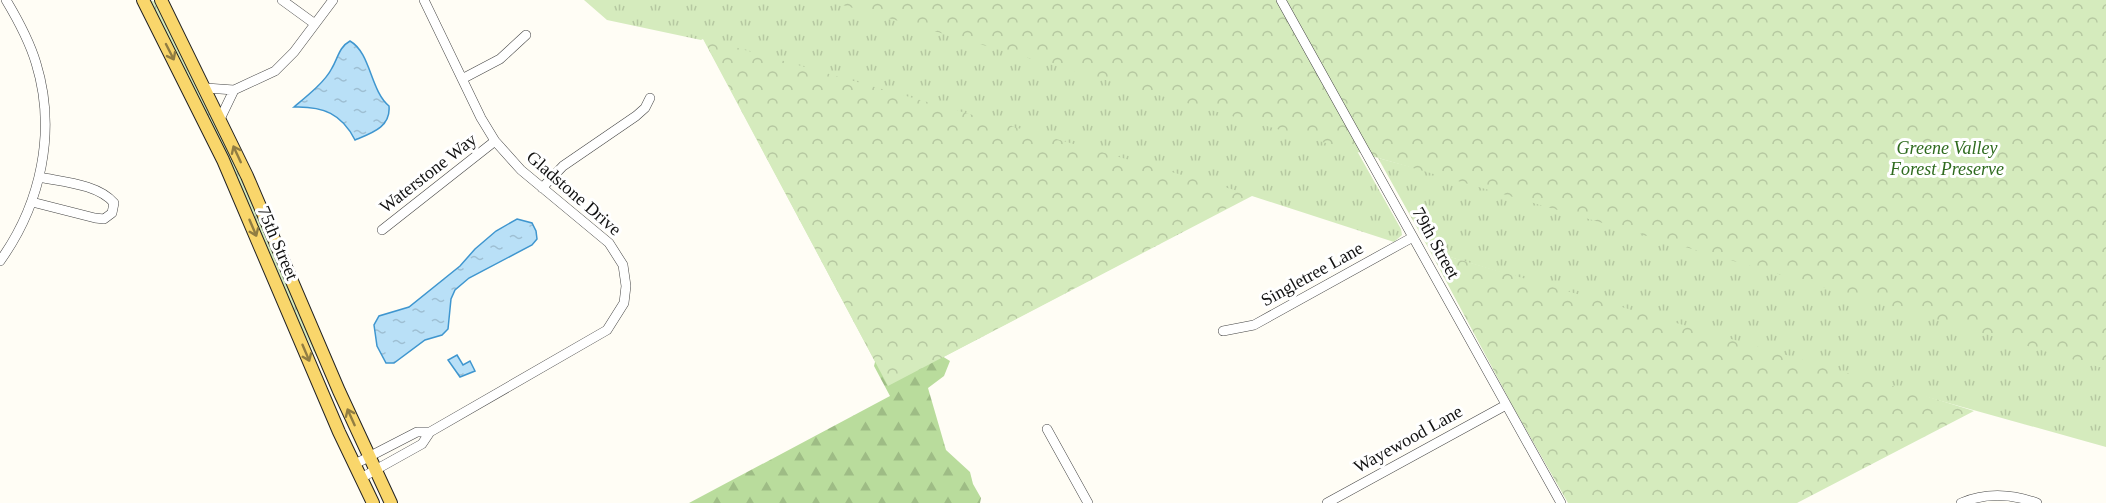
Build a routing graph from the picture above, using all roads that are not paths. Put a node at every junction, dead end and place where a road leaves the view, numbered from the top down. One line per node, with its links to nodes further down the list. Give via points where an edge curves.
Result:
1 (6, 0): 16 (street, via 28,41 42,84 46,121)
2 (143, 0): 27 (main road, 75th Street, one-way to 27, via 227,170)
3 (161, 0): 11 (main road, 75th Street)
4 (282, 0): 8 (street)
5 (333, 0): 8 (street)
6 (424, 0): 10 (street, Gladstone Drive)
7 (1281, 0): 20 (street, 79th Street)
8 (315, 24): 12 (street, via 275,71)
9 (526, 35): 10 (street, via 500,59)
10 (462, 79): 15 (street, Gladstone Drive)
11 (206, 88): 12 (street); 14 (main road, 75th Street)
12 (234, 90): 14 (street)
13 (650, 98): 17 (street, via 636,116 562,166)
14 (220, 118): 26 (main road, 75th Street, one-way to 14)
15 (495, 141): 17 (street, Gladstone Drive, via 508,159); 19 (street, Waterstone Way)
16 (39, 177): 18 (street); 18 (street, via 102,193 114,203 112,213 104,219 95,218)
17 (542, 188): 25 (street, Gladstone Drive, via 614,248 626,274 624,303 607,330)
18 (32, 202): 21 (street)
19 (382, 230)
20 (1413, 237): 22 (street, Singletree Lane, via 1254,325); 23 (street, 79th Street)
21 (0, 261)
22 (1223, 331)
23 (1506, 405): 33 (street, Wayewood Lane); 34 (street, 79th Street)
24 (1047, 429): 32 (street)
25 (430, 432): 26 (street, Gladstone Drive, via 417,432); 28 (street, Gladstone Drive, via 422,444)
26 (369, 458): 27 (street, Gladstone Drive); 28 (main road, 75th Street)
27 (355, 464): 29 (main road, 75th Street)
28 (375, 471): 29 (street, Gladstone Drive); 31 (main road, 75th Street)
29 (361, 478): 30 (main road, 75th Street)
30 (373, 503)
31 (391, 503)
32 (1088, 503)
33 (1327, 503)
34 (1561, 503)
35 (1961, 503): 36 (street, via 1995,495)
36 (2037, 503)

